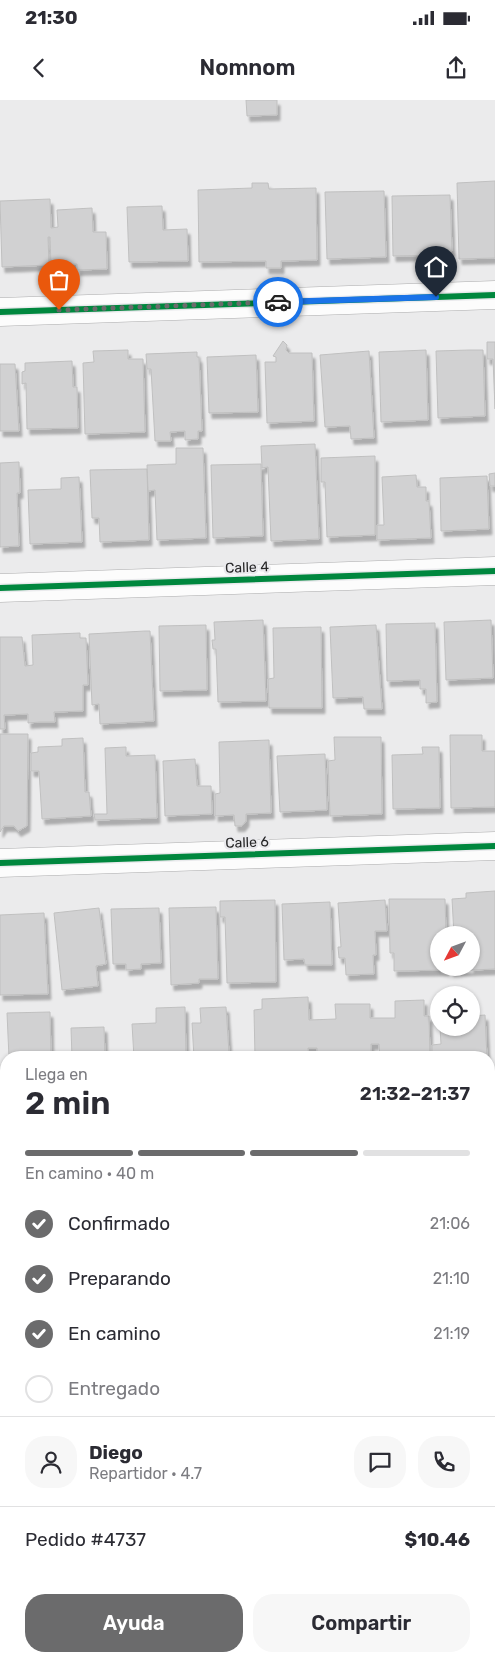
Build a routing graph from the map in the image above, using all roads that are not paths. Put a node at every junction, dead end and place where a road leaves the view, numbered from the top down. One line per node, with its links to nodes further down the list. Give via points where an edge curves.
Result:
1 (495, 295): 2 (street)
2 (0, 312)
3 (495, 571): 4 (street, Calle 4)
4 (0, 588)
5 (495, 846): 6 (street, Calle 6)
6 (0, 864)

